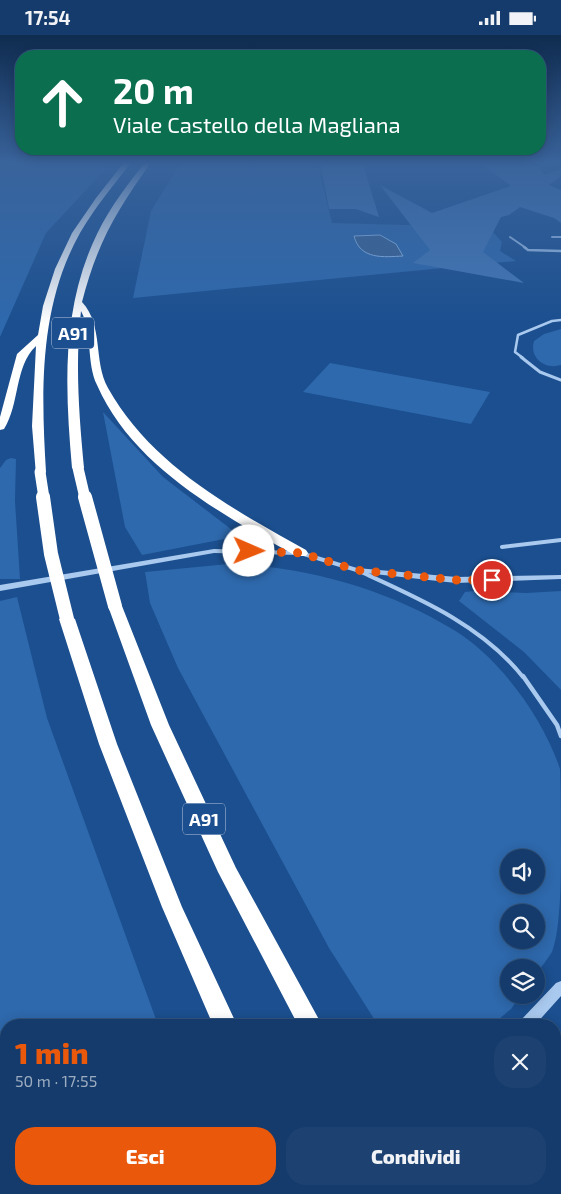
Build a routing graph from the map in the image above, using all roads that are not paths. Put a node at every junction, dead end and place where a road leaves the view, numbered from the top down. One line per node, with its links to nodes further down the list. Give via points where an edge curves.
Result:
1 (85, 215): 9 (highway, A91, via 69,244 51,289)
2 (109, 215): 7 (highway, A91, via 85,270)
3 (510, 237): 6 (lane, via 528,250)
4 (552, 237): 5 (lane)
5 (561, 237)
6 (561, 251)
7 (77, 301): 14 (highway, via 88,314 92,349 102,385 123,422 158,459 204,493); 21 (highway, A91, bridge, via 71,353 78,468 115,606 141,679 228,872)
8 (561, 320): 10 (lane, via 518,335 516,352 540,372)
9 (40, 337): 11 (highway, via 22,354 7,415); 20 (highway, A91, bridge, via 36,410 40,472 52,554 67,619 119,771 172,907)
10 (561, 379)
11 (0, 427)
12 (561, 541): 13 (lane)
13 (502, 547)
14 (301, 553): 15 (street); 17 (street, via 214,551)
15 (356, 570): 16 (street, via 456,580); 18 (lane, via 422,600 472,630 516,669 557,725)
16 (561, 577)
17 (0, 588)
18 (561, 736)
19 (561, 987): 22 (street)
20 (222, 1019)
21 (307, 1019)
22 (532, 1019)

